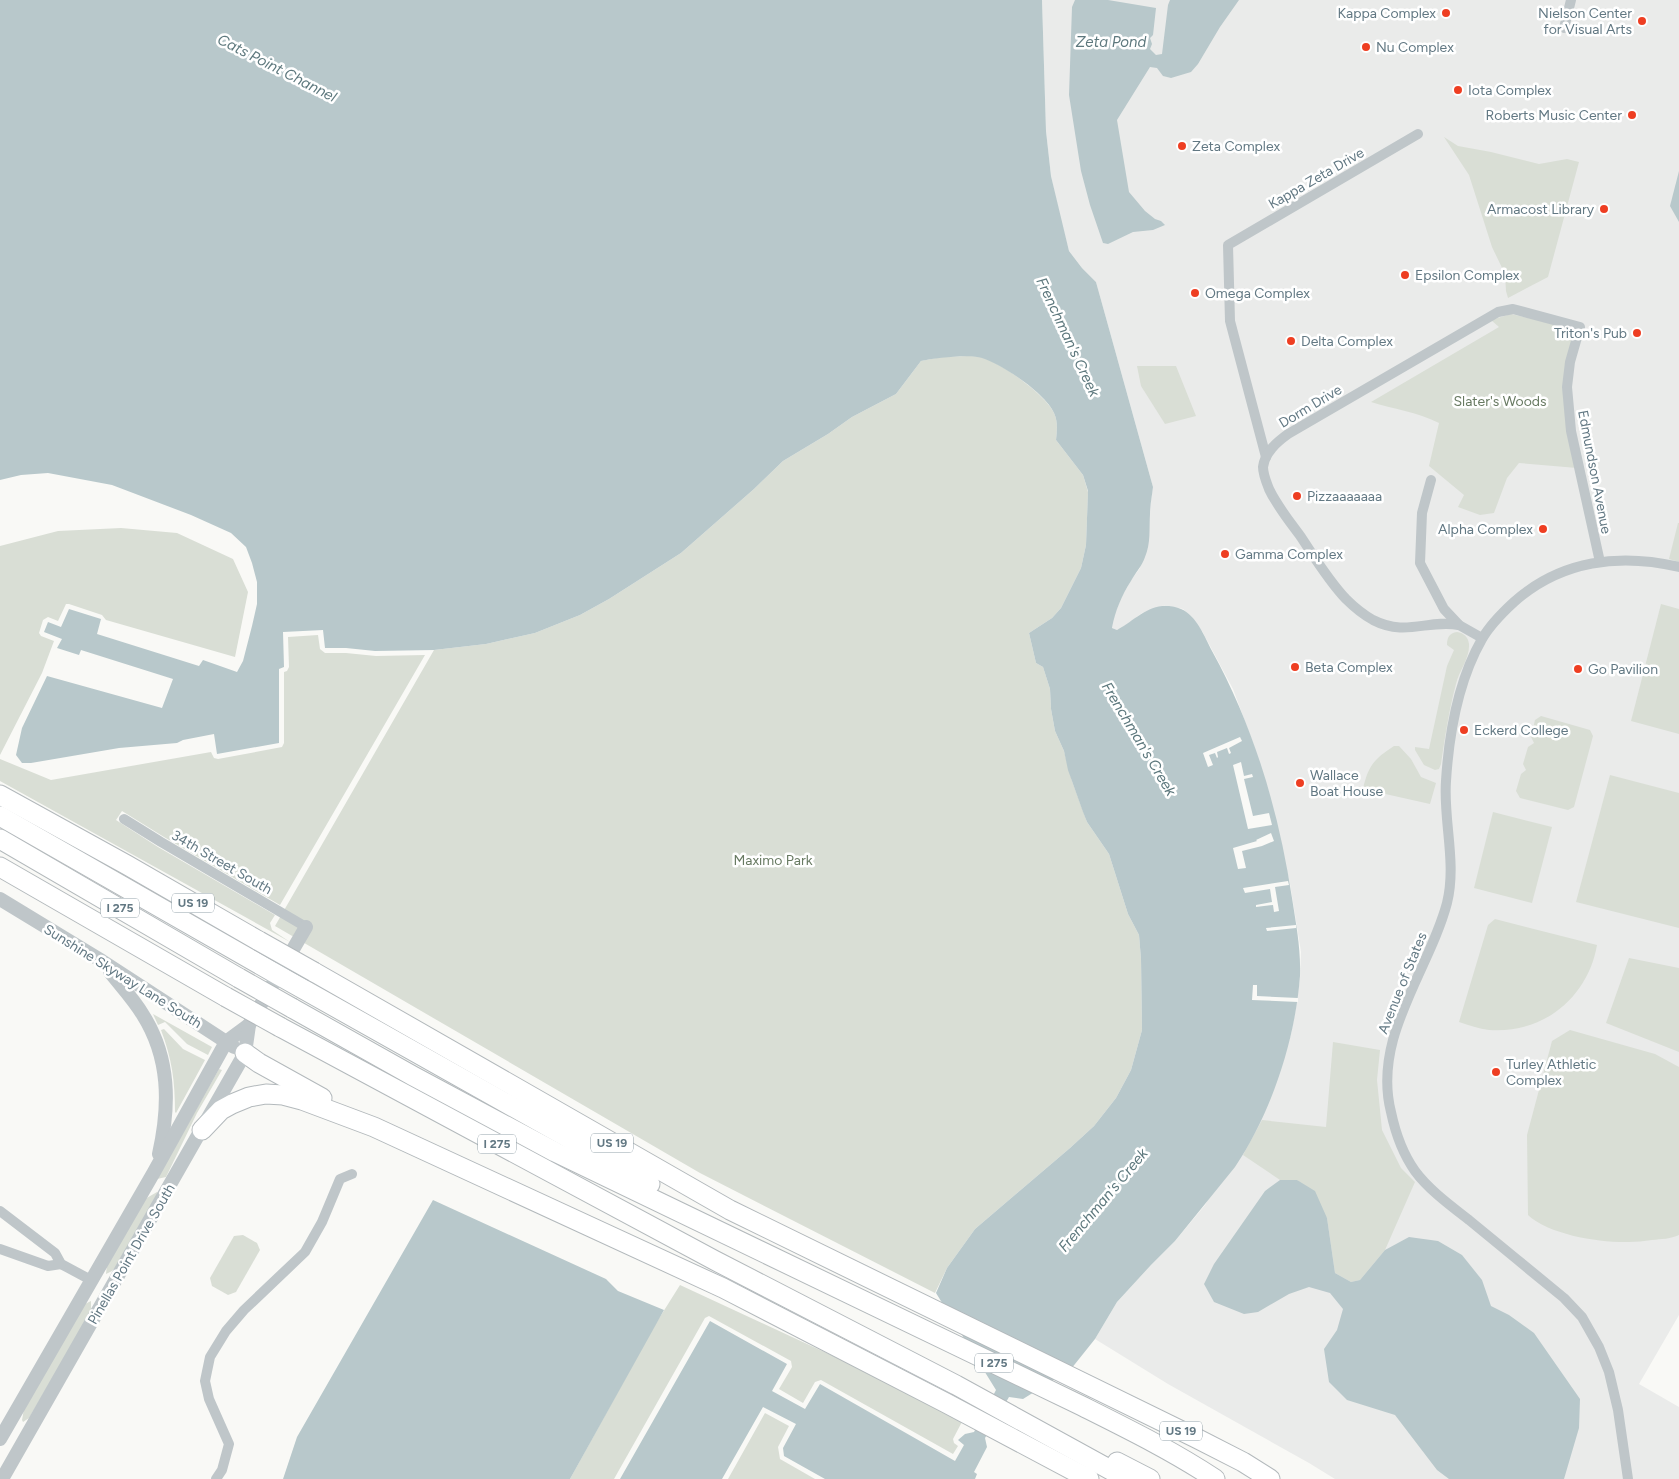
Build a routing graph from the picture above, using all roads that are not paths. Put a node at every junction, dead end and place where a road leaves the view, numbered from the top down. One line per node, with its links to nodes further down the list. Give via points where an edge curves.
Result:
1 (1571, 0): 2 (street)
2 (1564, 28)
3 (1418, 134): 5 (street, Kappa Zeta Drive, via 1228,245 1230,321)
4 (1580, 327): 5 (street, Dorm Drive, via 1513,309 1498,312 1288,434 1274,444); 7 (street, Edmundson Avenue, via 1567,387 1571,431)
5 (1266, 457): 9 (street, via 1263,468 1269,489 1325,574 1346,599 1372,619 1393,627)
6 (1431, 480): 9 (street, via 1422,513 1420,563 1444,609)
7 (1600, 562): 8 (street, Avenue of States, via 1635,560); 10 (street, Avenue of States, via 1570,568 1544,580 1501,614)
8 (1679, 567)
9 (1459, 625): 10 (street)
10 (1482, 638): 46 (street, Avenue of States, via 1466,676 1452,727 1446,781 1449,896 1397,1026 1387,1083 1390,1111 1415,1171 1437,1194 1582,1316 1609,1372)
11 (0, 795): 45 (highway, US 19, bridge, via 730,1210 1204,1442)
12 (0, 816): 19 (highway)
13 (124, 819): 17 (street, 34th Street South)
14 (0, 839): 30 (highway, I 275, bridge, via 413,1076 547,1147)
15 (0, 868): 38 (highway, I 275, bridge, via 280,1027)
16 (0, 899): 18 (street, Sunshine Skyway Lane South)
17 (306, 927): 19 (street, Pinellas Point Drive South)
18 (102, 961): 21 (street, Sunshine Skyway Lane South); 25 (street, via 142,1014 163,1064 167,1084 166,1116)
19 (278, 975): 20 (street, Pinellas Point Drive South); 30 (highway, via 661,1191)
20 (249, 1025): 21 (street, Pinellas Point Drive South); 22 (street, Pinellas Point Drive South)
21 (226, 1042): 22 (street, Sunshine Skyway Lane South); 25 (street, Pinellas Point Drive South)
22 (245, 1053): 23 (highway); 24 (street, Pinellas Point Drive South)
23 (374, 1127): 24 (highway, via 302,1100 266,1094 249,1097 221,1110); 41 (highway, via 723,1288)
24 (202, 1130): 27 (street, Pinellas Point Drive South)
25 (154, 1172): 28 (street, Pinellas Point Drive South)
26 (352, 1174): 40 (street, via 340,1179 305,1252 244,1310 210,1357 204,1382 229,1444)
27 (169, 1187): 28 (street); 36 (street, Pinellas Point Drive South)
28 (143, 1190): 35 (street, Pinellas Point Drive South)
29 (0, 1211): 31 (street)
30 (687, 1215): 44 (highway, I 275, via 1080,1405)
31 (41, 1243): 33 (street); 34 (street, via 54,1253)
32 (0, 1249): 33 (street)
33 (32, 1260): 34 (street, via 48,1266)
34 (61, 1264): 35 (street)
35 (91, 1280): 36 (street); 37 (street, Pinellas Point Drive South)
36 (110, 1291): 39 (street, Pinellas Point Drive South)
37 (0, 1439)
38 (1073, 1448): 42 (highway, I 275); 43 (highway, via 1113,1460)
39 (2, 1479)
40 (216, 1479)
41 (1089, 1479)
42 (1126, 1479)
43 (1150, 1479)
44 (1215, 1479)
45 (1270, 1479)
46 (1628, 1479)

